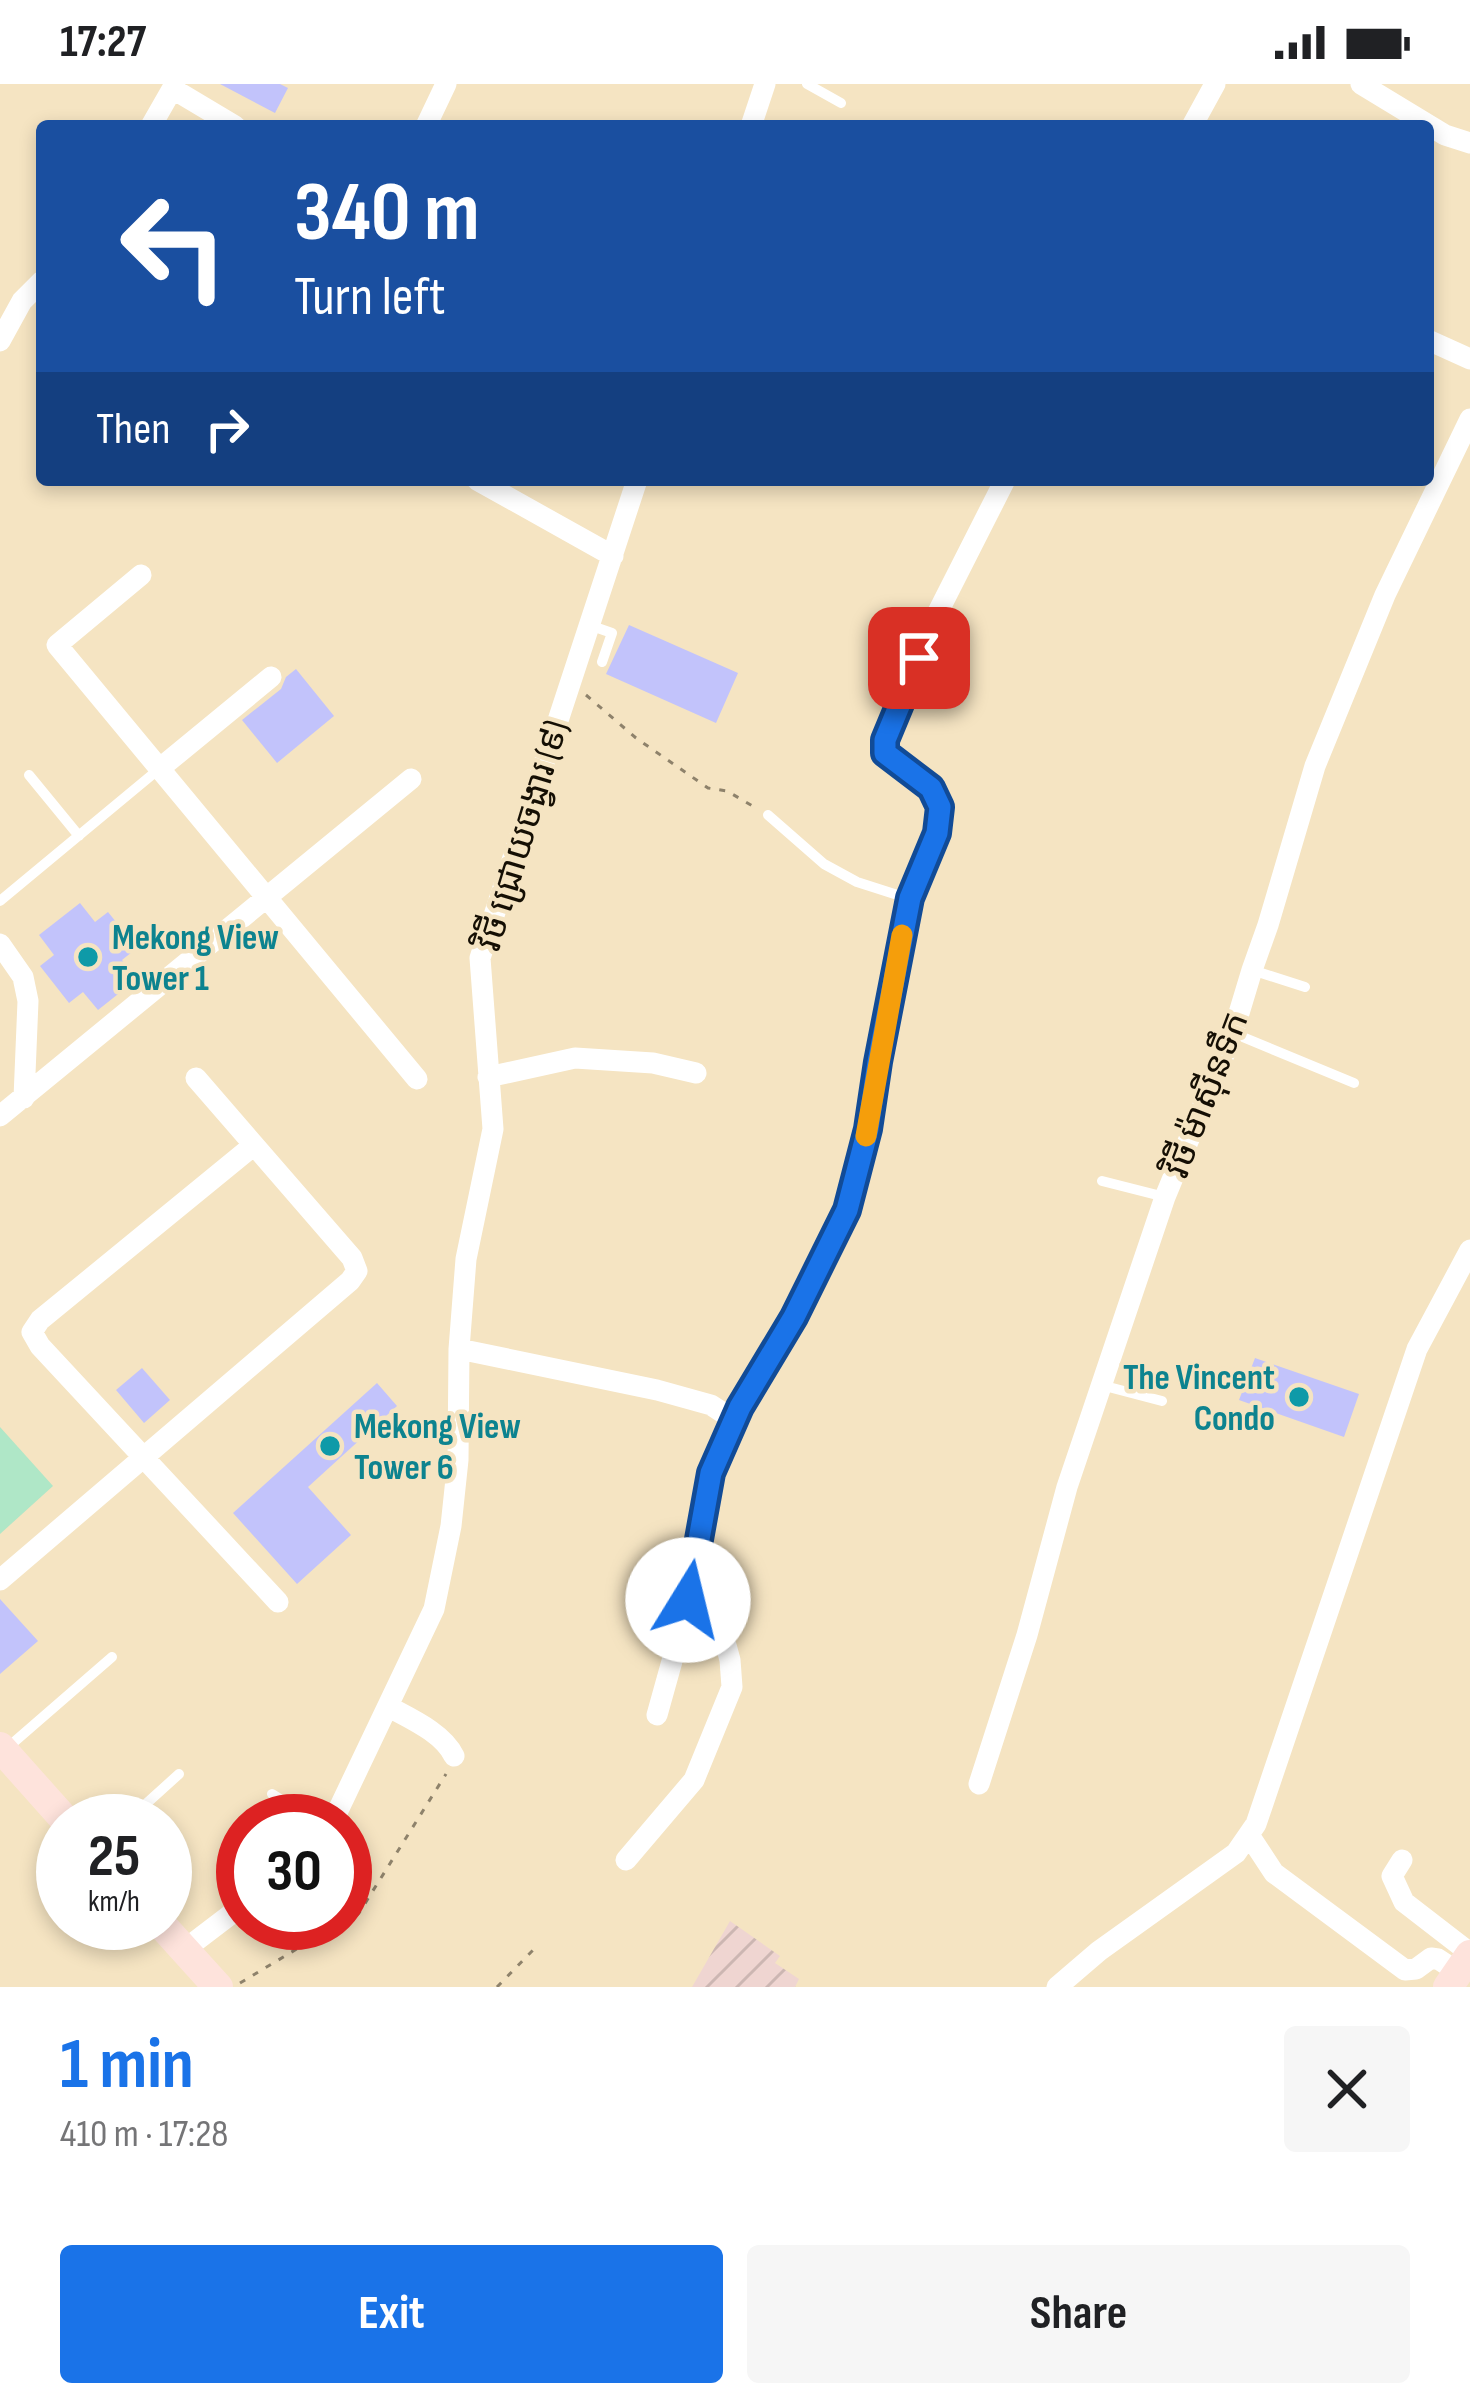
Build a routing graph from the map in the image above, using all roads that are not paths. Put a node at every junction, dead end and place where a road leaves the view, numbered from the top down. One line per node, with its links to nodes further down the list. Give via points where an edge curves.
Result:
1 (446, 84): 10 (street)
2 (765, 84): 11 (street)
3 (807, 84): 7 (lane)
4 (1215, 84): 12 (street)
5 (1361, 84): 13 (street)
6 (174, 86): 8 (street); 9 (street)
7 (841, 103)
8 (154, 120)
9 (226, 120)
10 (429, 120)
11 (753, 120)
12 (1195, 120)
13 (1420, 120)
14 (1434, 128): 15 (street)
15 (1470, 143)
16 (36, 287): 17 (street)
17 (0, 341)
18 (1434, 343): 19 (street)
19 (1470, 358)
20 (1470, 419): 38 (street, វិថី ម៉ាស៊ីនទឹក, via 1315,766)
21 (488, 486): 24 (street)
22 (635, 486): 24 (street, វិថី ជ្រោយចង្វារ (៩))
23 (1002, 486): 35 (street, via 885,740 885,753 931,788 940,807)
24 (613, 556): 26 (street, វិថី ជ្រោយចង្វារ (៩))
25 (141, 575): 29 (street, via 57,645)
26 (589, 625): 27 (street, វិថី ជ្រោយចង្វារ (៩)); 27 (lane, via 612,633 605,663)
27 (580, 653): 42 (street, វិថី ជ្រោយចង្វារ (៩), via 480,958)
28 (271, 677): 29 (street)
29 (159, 769): 33 (lane); 34 (street)
30 (29, 775): 33 (lane)
31 (411, 779): 34 (street)
32 (768, 815): 35 (lane, via 824,864)
33 (79, 836): 36 (lane)
34 (266, 898): 44 (street); 46 (street)
35 (910, 898): 55 (street, via 847,1210)
36 (0, 901)
37 (0, 944): 46 (street, via 23,977 28,1001)
38 (1252, 970): 39 (lane); 40 (street, វិថី ម៉ាស៊ីនទឹក)
39 (1305, 987)
40 (1233, 1033): 45 (lane); 50 (street, វិថី ម៉ាស៊ីនទឹក)
41 (696, 1072): 42 (street, via 575,1058)
42 (488, 1077): 52 (street, វិថី ជ្រោយចង្វារ (៩), via 491,1149 466,1258)
43 (196, 1078): 48 (street)
44 (417, 1079)
45 (1354, 1083)
46 (24, 1097): 47 (street)
47 (0, 1116)
48 (254, 1145): 56 (street, via 357,1271); 56 (street, via 32,1333)
49 (1102, 1181): 50 (lane)
50 (1165, 1197): 53 (street, វិថី ម៉ាស៊ីនទឹក)
51 (1470, 1250): 70 (street, via 1417,1349)
52 (459, 1348): 55 (street, via 657,1390); 61 (street, វិថី ជ្រោយចង្វារ (៩), via 451,1526 434,1609)
53 (1102, 1385): 54 (lane); 66 (street, វិថី ម៉ាស៊ីនទឹក)
54 (1162, 1401)
55 (734, 1420): 58 (street, via 711,1473)
56 (146, 1457): 57 (street); 59 (street)
57 (0, 1580)
58 (688, 1600): 62 (street); 71 (street, via 724,1638 731,1687 694,1780)
59 (278, 1603)
60 (112, 1657): 63 (lane)
61 (389, 1707): 64 (street); 69 (street, វិថី ជ្រោយចង្វារ (៩))
62 (657, 1715)
63 (2, 1749): 67 (street)
64 (454, 1756)
65 (179, 1774): 68 (lane)
66 (979, 1784)
67 (42, 1794)
68 (157, 1794)
69 (346, 1794)
70 (1249, 1835): 76 (street, via 1274,1873 1406,1970 1431,1958); 78 (street, via 1236,1853)
71 (626, 1860)
72 (1402, 1860): 76 (street, via 1392,1876 1404,1902)
73 (216, 1926): 74 (street)
74 (192, 1944)
75 (184, 1950): 77 (street)
76 (1462, 1967)
77 (218, 1987)
78 (1057, 1987)

